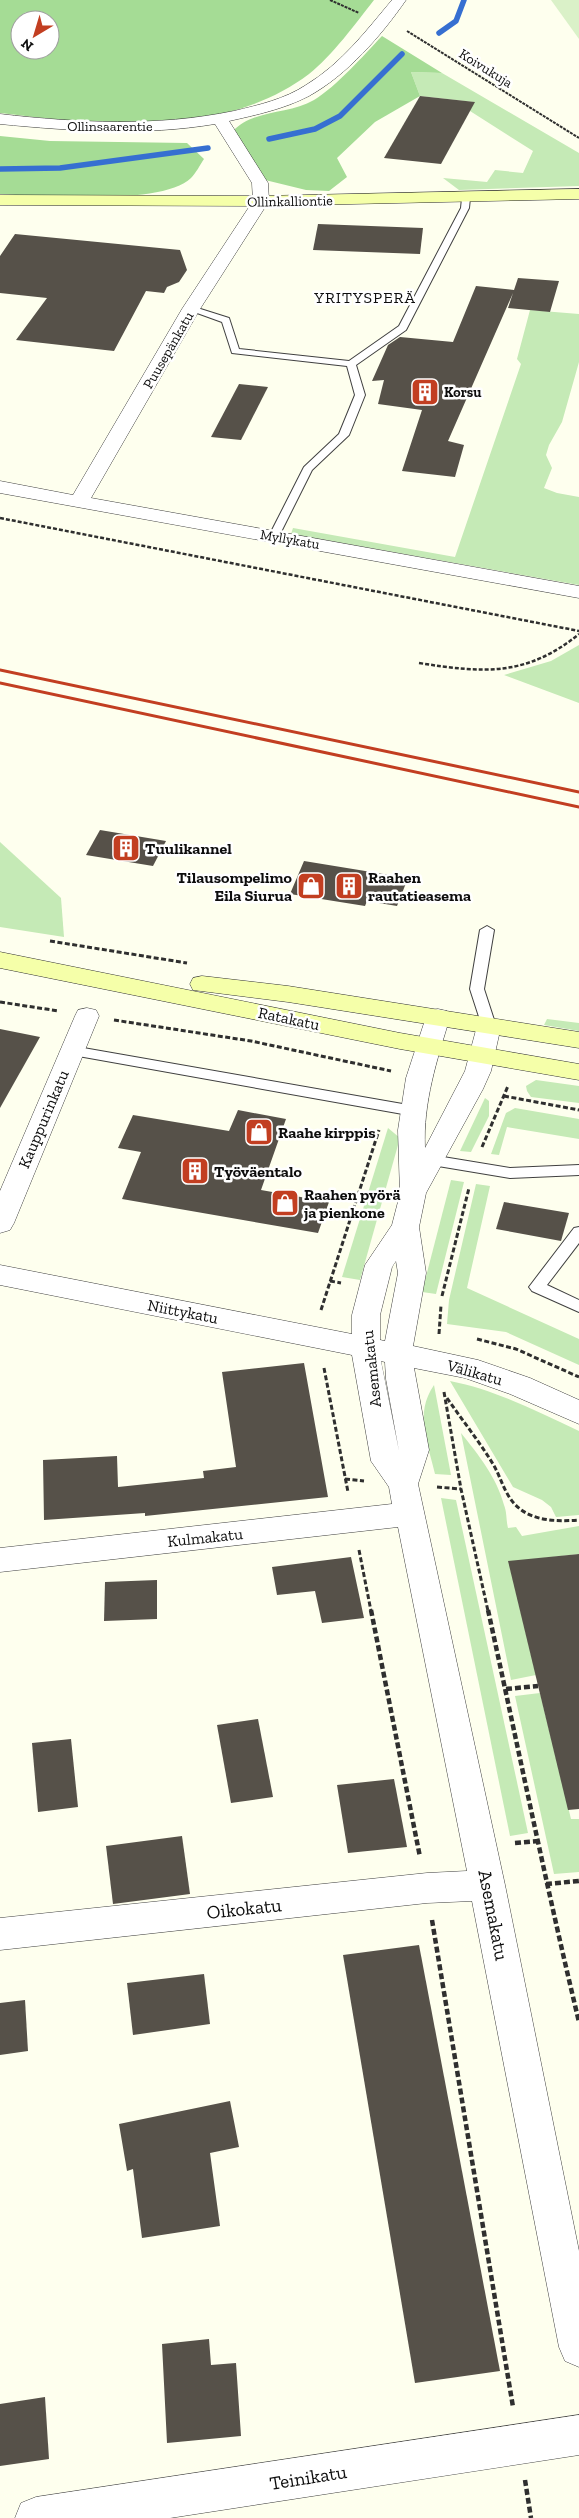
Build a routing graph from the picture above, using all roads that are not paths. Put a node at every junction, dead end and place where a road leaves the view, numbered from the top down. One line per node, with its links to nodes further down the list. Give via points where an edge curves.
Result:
1 (399, 0): 3 (street, Ollinsaarentie, via 340,67 312,88 282,102)
2 (0, 119): 3 (street, Ollinsaarentie, via 59,126 126,128)
3 (220, 119): 7 (street, via 260,183)
4 (579, 194): 5 (main road, Ollinkalliontie)
5 (466, 198): 7 (main road, Ollinkalliontie); 9 (lane, via 465,208 403,328)
6 (0, 200): 7 (main road, Ollinkalliontie)
7 (261, 201): 8 (street, Puusepänkatu)
8 (191, 309): 9 (lane, via 226,320 235,351); 11 (street, Puusepänkatu)
9 (351, 364): 12 (lane, via 360,395 344,434 308,469)
10 (0, 486): 11 (street, Myllykatu)
11 (79, 501): 12 (street, Myllykatu)
12 (274, 536): 13 (street, Myllykatu)
13 (579, 592)
14 (487, 930): 17 (lane, via 477,989)
15 (87, 1016): 20 (street, Kauppurinkatu)
16 (438, 1018): 17 (main road, Ratakatu); 19 (street, Asemakatu); 19 (main road, Ratakatu, via 288,994 0,960)
17 (489, 1026): 18 (main road, Ratakatu); 21 (street, Asemakatu)
18 (579, 1040)
19 (429, 1046): 21 (main road, Ratakatu); 23 (street, Asemakatu, via 419,1078)
20 (72, 1050): 23 (lane); 27 (street, Kauppurinkatu)
21 (482, 1056): 22 (main road, Ratakatu); 24 (street, Asemakatu, via 470,1089)
22 (579, 1072)
23 (414, 1111): 26 (street, Asemakatu)
24 (431, 1160): 25 (lane, via 526,1174); 26 (street, Asemakatu)
25 (579, 1170)
26 (413, 1194): 28 (street, Asemakatu)
27 (0, 1223)
28 (405, 1227): 32 (street, Asemakatu, via 379,1265 366,1315); 33 (street, Asemakatu, via 412,1273 400,1330)
29 (579, 1232): 31 (lane, via 537,1287)
30 (0, 1275): 32 (street, Niittykatu)
31 (579, 1306)
32 (366, 1348): 33 (street, Välikatu); 35 (street, Asemakatu, via 368,1376 386,1461)
33 (399, 1354): 34 (street, Välikatu, via 493,1376); 35 (street, Asemakatu, via 400,1379 414,1450)
34 (579, 1413)
35 (406, 1499): 36 (street, Kulmakatu, via 353,1520); 37 (street, Asemakatu)
36 (0, 1560)
37 (488, 1885): 38 (street, Oikokatu, via 426,1888); 39 (street, Asemakatu)
38 (0, 1934)
39 (579, 2347)
40 (579, 2436): 41 (street, Teinikatu)
41 (36, 2518)

